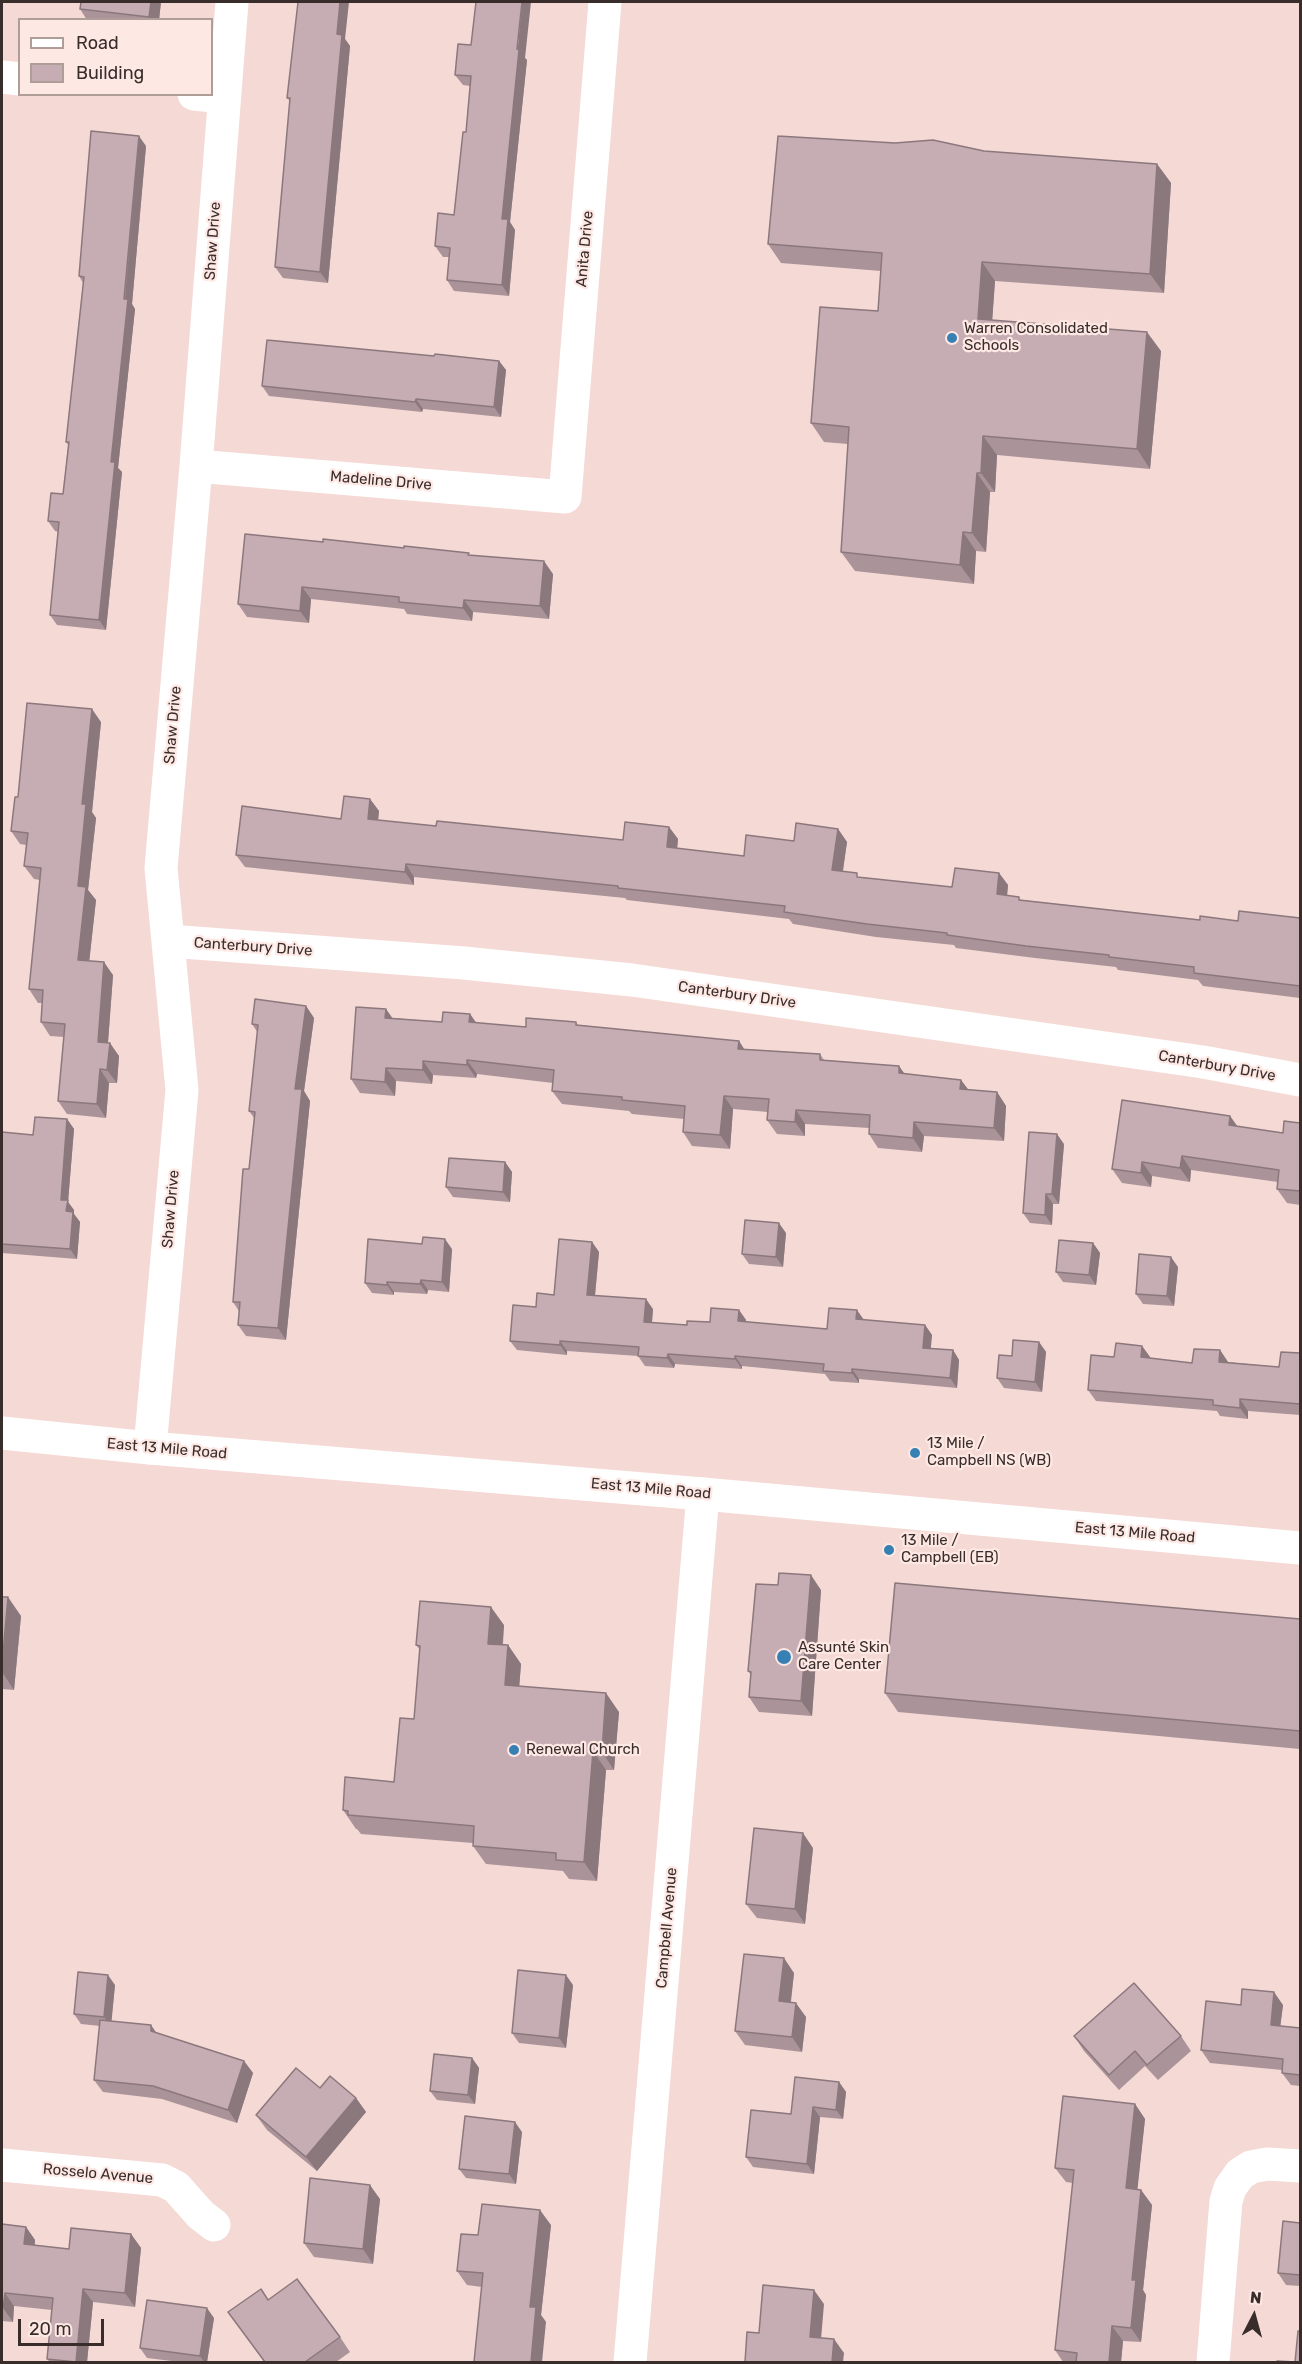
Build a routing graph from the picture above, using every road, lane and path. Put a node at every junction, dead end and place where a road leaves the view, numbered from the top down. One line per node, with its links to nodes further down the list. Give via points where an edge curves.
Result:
1 (232, 2): 5 (street, Shaw Drive)
2 (605, 2): 8 (street, Anita Drive)
3 (2, 77): 4 (street)
4 (18, 79)
5 (213, 80)
6 (209, 96): 7 (street, Shaw Drive)
7 (196, 466): 8 (street, Madeline Drive); 9 (street, Shaw Drive, via 161,868)
8 (565, 497)
9 (169, 941): 10 (street, Canterbury Drive, via 632,980); 12 (street, Shaw Drive, via 182,1090)
10 (1300, 1080)
11 (2, 1433): 12 (street, East 13 Mile Road)
12 (150, 1448): 13 (street, East 13 Mile Road)
13 (703, 1494): 14 (street, East 13 Mile Road); 18 (street, Campbell Avenue)
14 (1300, 1548)
15 (2, 2165): 17 (street, Rosselo Avenue, via 162,2180 176,2187)
16 (1300, 2166): 19 (street, via 1251,2167 1230,2188)
17 (214, 2224)
18 (630, 2362)
19 (1213, 2362)

